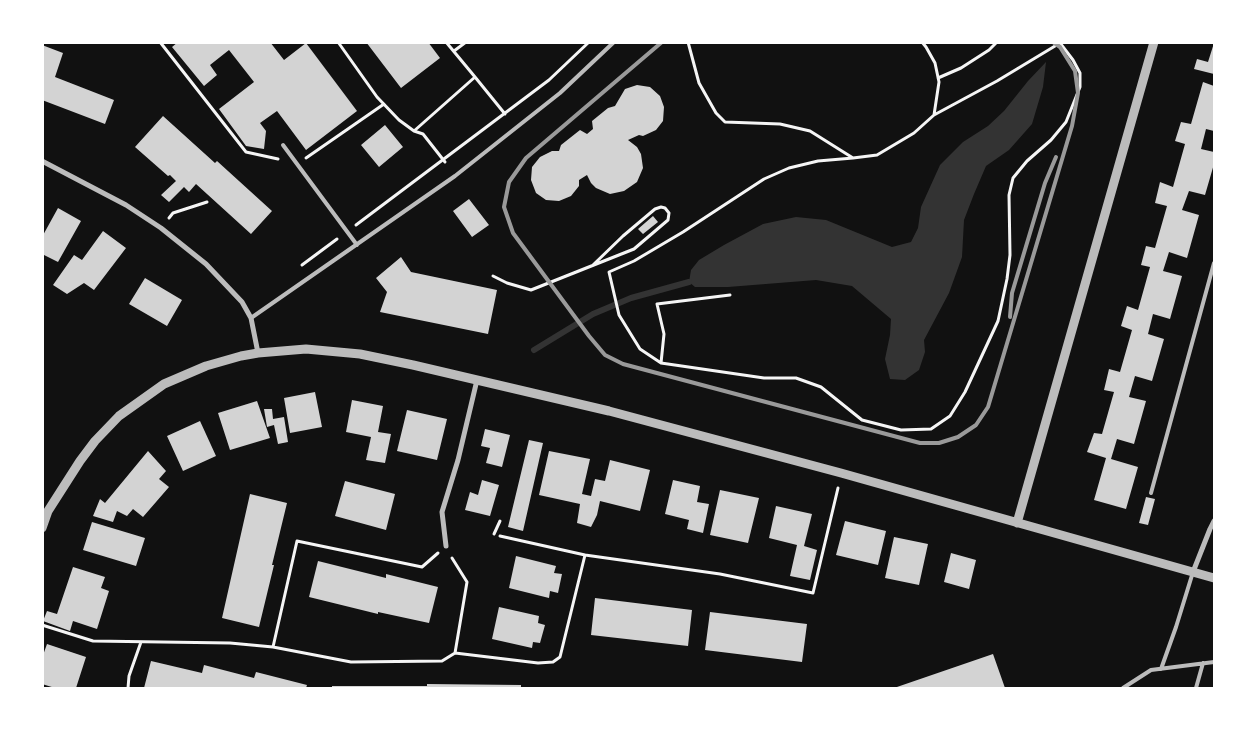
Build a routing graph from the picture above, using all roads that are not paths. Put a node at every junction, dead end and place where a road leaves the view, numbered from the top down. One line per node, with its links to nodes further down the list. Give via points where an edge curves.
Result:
1 (614, 42): 5 (lane, via 560,92 455,176)
2 (1154, 42): 12 (street)
3 (283, 145): 5 (lane)
4 (42, 160): 7 (street, via 126,205 161,228 206,264 242,302)
5 (357, 245): 7 (lane)
6 (1214, 263): 10 (lane)
7 (251, 318): 8 (street)
8 (258, 353): 9 (street, via 306,349 360,354); 13 (street, via 206,366 164,384 119,416 80,461 48,511)
9 (478, 379): 12 (street, via 841,473); 14 (street, via 442,512)
10 (1151, 493)
11 (1214, 521): 15 (street)
12 (1017, 523): 15 (street)
13 (42, 528)
14 (446, 546)
15 (1193, 572): 16 (street); 19 (lane)
16 (1214, 578)
17 (1214, 662): 18 (lane)
18 (1203, 664): 19 (lane); 21 (lane)
19 (1161, 669): 20 (lane, via 1150,670)
20 (1124, 688)
21 (1196, 688)

